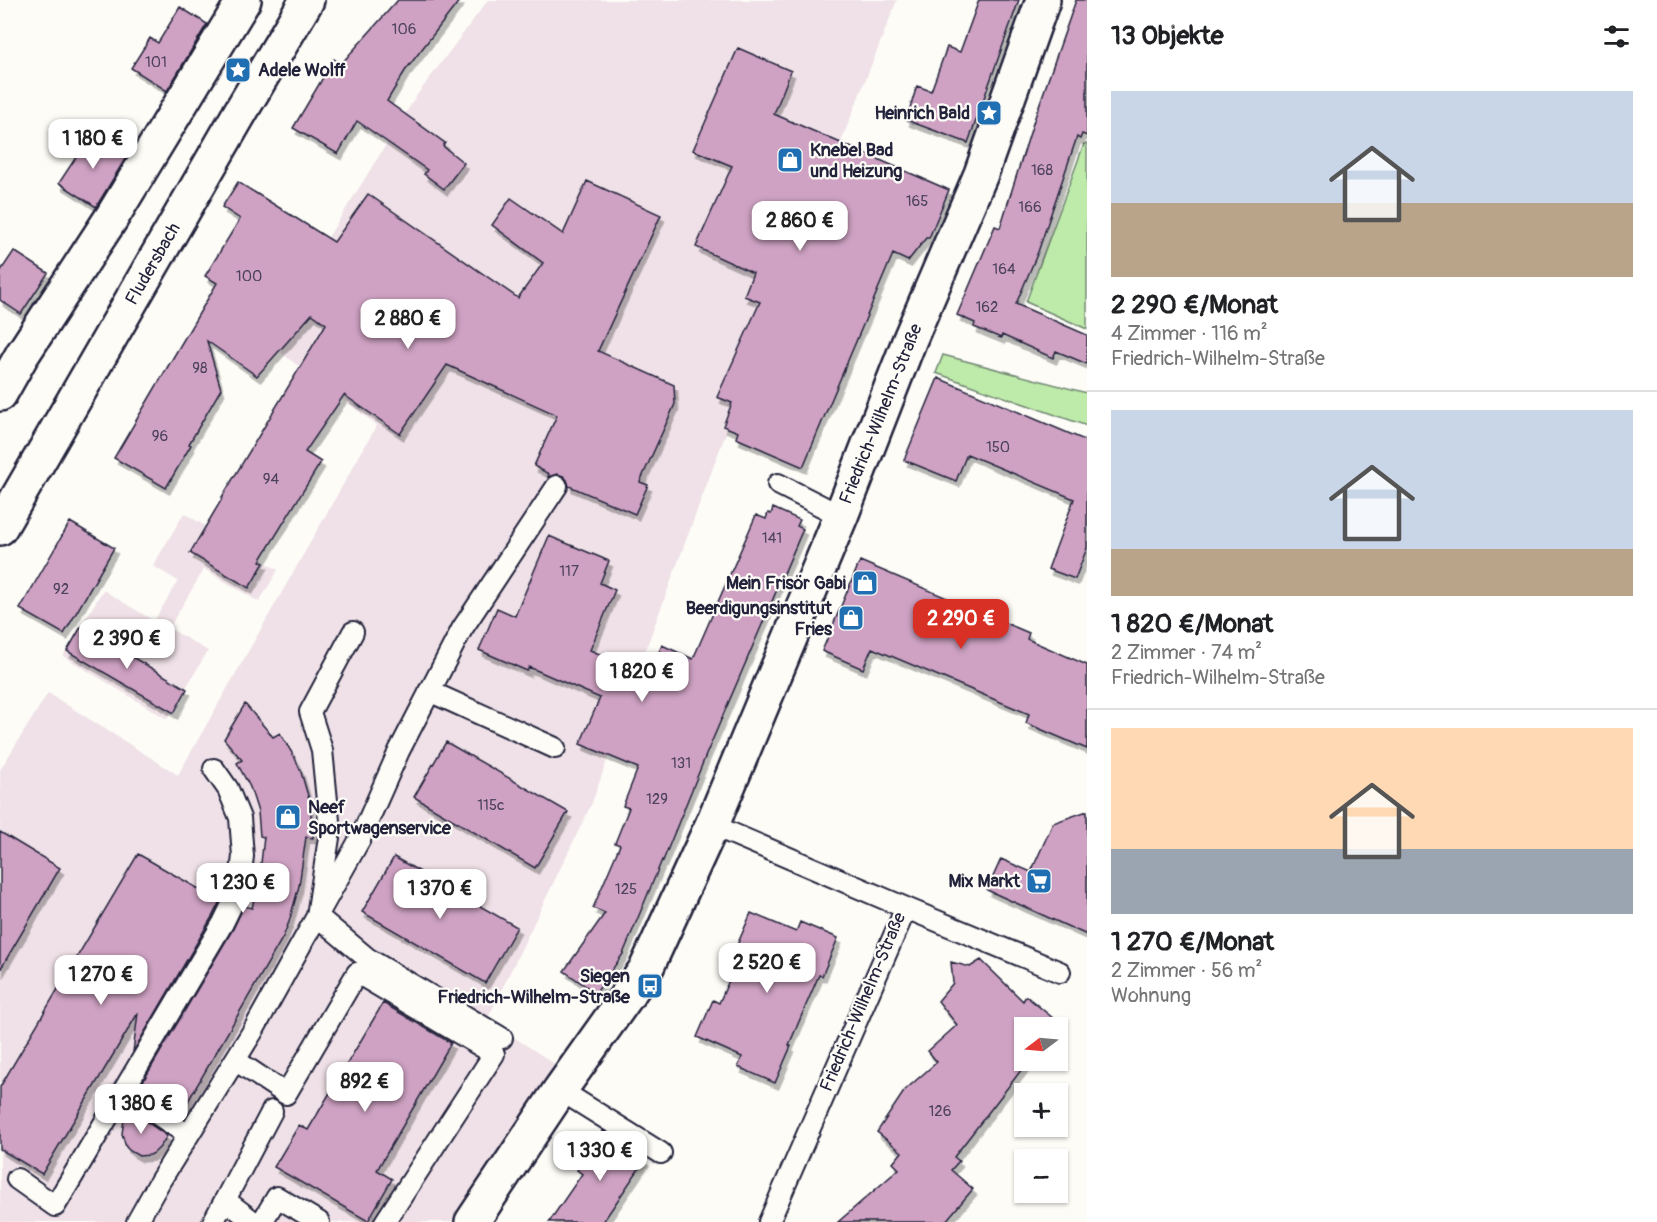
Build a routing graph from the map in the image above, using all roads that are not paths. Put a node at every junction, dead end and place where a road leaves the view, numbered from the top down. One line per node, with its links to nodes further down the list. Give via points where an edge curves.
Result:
1 (244, 0): 4 (street)
2 (307, 0): 8 (street, Fludersbach)
3 (1043, 0): 7 (street, Friedrich-Wilhelm-Straße, via 981,174 910,339)
4 (0, 394)
5 (778, 484): 7 (lane)
6 (557, 486): 10 (lane, via 462,629)
7 (841, 516): 13 (street, Friedrich-Wilhelm-Straße)
8 (0, 528)
9 (353, 632): 15 (lane, via 310,712 322,750 330,831)
10 (429, 691): 11 (lane); 15 (lane, via 360,838)
11 (555, 748)
12 (214, 769): 20 (lane, via 240,818 243,856 239,890)
13 (712, 825): 14 (lane, Friedrich-Wilhelm-Straße); 19 (street, Friedrich-Wilhelm-Straße, via 646,969)
14 (906, 908): 16 (lane); 33 (lane, Friedrich-Wilhelm-Straße)
15 (317, 916): 17 (lane, via 367,958); 18 (lane)
16 (1060, 972)
17 (502, 1038)
18 (235, 1060): 22 (lane); 31 (lane, via 286,1094 357,973 494,1054)
19 (560, 1090): 23 (lane); 32 (street, Friedrich-Wilhelm-Straße)
20 (124, 1092): 22 (lane); 24 (lane, via 55,1206)
21 (272, 1111): 25 (lane)
22 (188, 1136): 26 (lane)
23 (661, 1153)
24 (17, 1179)
25 (225, 1200): 27 (lane); 28 (lane)
26 (137, 1222)
27 (213, 1222)
28 (254, 1222)
29 (262, 1222): 30 (lane, via 277,1197)
30 (319, 1222)
31 (386, 1222)
32 (472, 1222)
33 (769, 1222)

